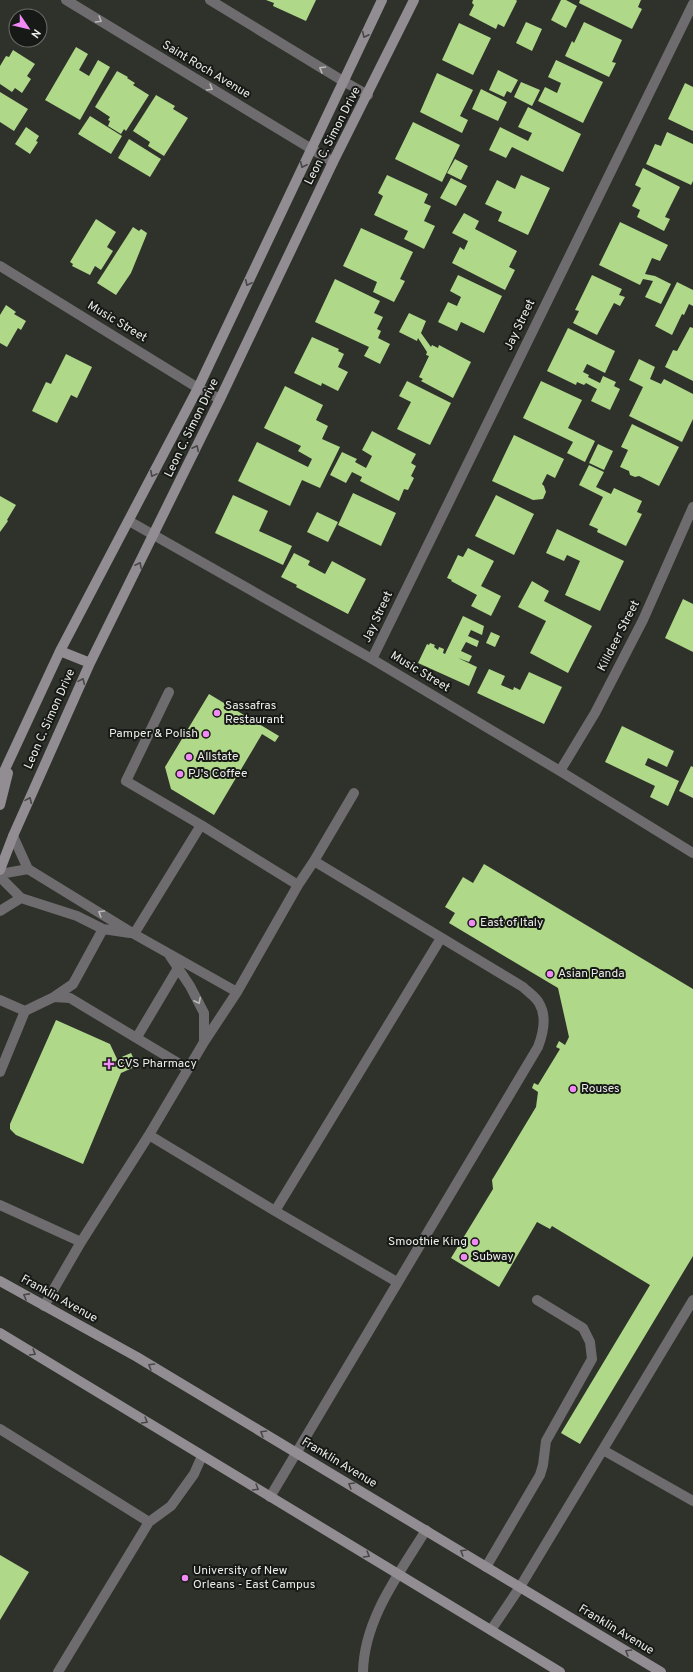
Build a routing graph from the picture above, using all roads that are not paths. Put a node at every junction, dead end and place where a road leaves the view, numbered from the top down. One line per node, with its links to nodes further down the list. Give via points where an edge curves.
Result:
1 (66, 0): 8 (street, Saint Roch Avenue, one-way to 8)
2 (210, 0): 6 (street, one-way to 2)
3 (382, 0): 6 (main road, Leon C. Simon Drive, one-way to 6)
4 (414, 0): 7 (main road, Leon C. Simon Drive)
5 (693, 4): 17 (street, Jay Street)
6 (343, 81): 7 (street); 8 (main road, Leon C. Simon Drive)
7 (368, 94): 9 (main road, Leon C. Simon Drive)
8 (311, 149): 9 (street, Saint Roch Avenue); 11 (main road, Leon C. Simon Drive, one-way to 11)
9 (333, 162): 12 (main road, Leon C. Simon Drive)
10 (0, 266): 11 (street, Music Street)
11 (198, 388): 12 (street, Music Street); 14 (main road, Leon C. Simon Drive, one-way to 14)
12 (220, 399): 15 (main road, Leon C. Simon Drive, one-way to 12)
13 (693, 507): 21 (street, Killdeer Street, via 643,620 595,713)
14 (129, 521): 15 (street, Music Street); 16 (main road, Leon C. Simon Drive)
15 (154, 535): 17 (street, Music Street); 18 (main road, Leon C. Simon Drive, one-way to 15)
16 (60, 651): 18 (main road); 20 (main road, Leon C. Simon Drive)
17 (372, 659): 21 (street, Music Street)
18 (90, 663): 26 (main road, Leon C. Simon Drive, one-way to 18)
19 (169, 692): 25 (street, via 126,781)
20 (13, 751): 22 (main road, Leon C. Simon Drive); 24 (main road)
21 (560, 771): 27 (street, Music Street)
22 (0, 780)
23 (354, 793): 28 (street)
24 (0, 805)
25 (201, 825): 32 (street); 36 (street)
26 (13, 836): 29 (street); 30 (main road, Leon C. Simon Drive)
27 (693, 853)
28 (314, 861): 32 (street); 37 (street)
29 (28, 869): 31 (street); 36 (street, one-way to 29)
30 (0, 870)
31 (0, 875): 33 (street)
32 (298, 885): 40 (street)
33 (20, 898): 34 (street); 35 (street, via 77,916)
34 (0, 911)
35 (103, 929): 36 (street); 41 (street, via 73,984)
36 (134, 934): 38 (street)
37 (441, 938): 50 (street); 53 (street, via 523,987 540,1003 544,1020 543,1033 538,1047)
38 (167, 952): 39 (street); 40 (street)
39 (178, 968): 44 (street); 45 (street, one-way to 45, via 204,1013)
40 (237, 992): 45 (street)
41 (54, 998): 43 (street); 44 (street, via 70,998)
42 (0, 1000): 43 (street)
43 (25, 1012): 47 (street)
44 (137, 1037): 46 (street)
45 (204, 1042): 46 (street)
46 (188, 1069): 48 (street)
47 (0, 1072)
48 (149, 1135): 50 (street); 51 (street)
49 (0, 1205): 51 (street)
50 (275, 1211): 53 (street)
51 (81, 1242): 56 (street)
52 (0, 1281): 56 (main road, Franklin Avenue, one-way to 52)
53 (397, 1282): 60 (street)
54 (536, 1300): 66 (street, via 582,1328 590,1342 592,1359 546,1441 540,1475)
55 (693, 1300): 59 (street)
56 (44, 1306): 60 (main road, Franklin Avenue, one-way to 56, via 144,1361)
57 (0, 1333): 61 (main road, one-way to 61)
58 (0, 1429): 64 (street)
59 (603, 1450): 63 (street); 68 (street)
60 (296, 1453): 62 (street); 65 (main road, Franklin Avenue, one-way to 60)
61 (202, 1456): 62 (main road, one-way to 62); 64 (street, via 194,1474 171,1506)
62 (270, 1496): 67 (main road, one-way to 67)
63 (693, 1501)
64 (149, 1522): 70 (street)
65 (426, 1530): 66 (main road, Franklin Avenue, one-way to 65); 67 (street)
66 (486, 1567): 68 (main road, Franklin Avenue)
67 (399, 1574): 69 (main road); 71 (street, via 371,1626)
68 (520, 1587): 69 (street); 73 (main road, Franklin Avenue, one-way to 68)
69 (491, 1630): 72 (main road)
70 (58, 1672)
71 (363, 1672)
72 (560, 1672)
73 (661, 1672)

